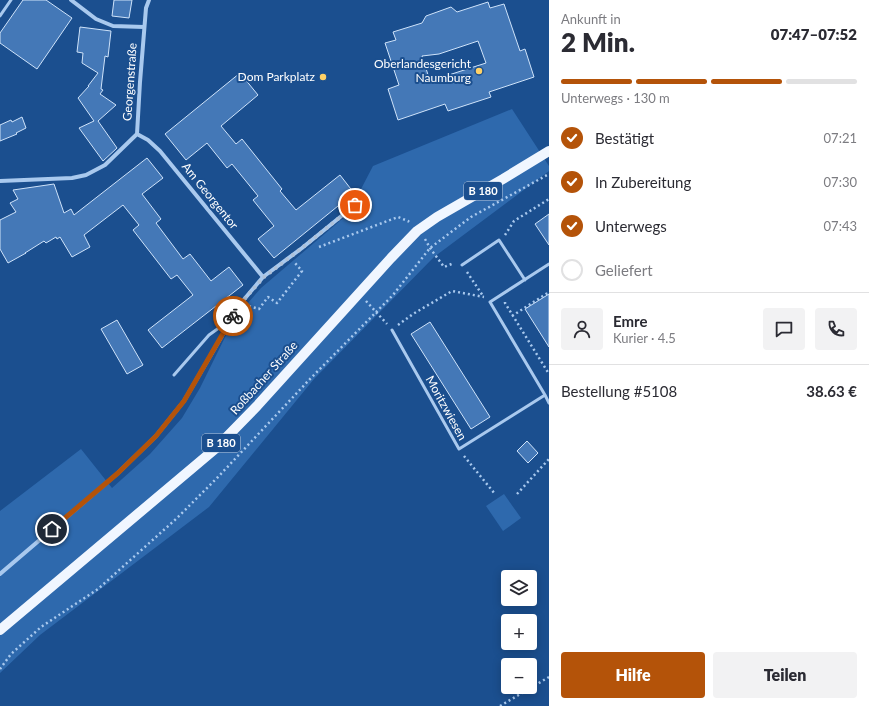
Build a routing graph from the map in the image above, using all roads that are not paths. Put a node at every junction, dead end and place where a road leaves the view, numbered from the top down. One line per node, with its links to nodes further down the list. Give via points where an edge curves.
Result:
1 (11, 0): 4 (lane)
2 (72, 0): 5 (street, via 96,19 108,24)
3 (149, 0): 5 (street, Georgenstraße)
4 (0, 16)
5 (144, 28): 6 (street, Georgenstraße)
6 (137, 134): 8 (street, Georgenstraße, via 106,165 86,175 72,178); 12 (street, Am Georgentor, via 160,151)
7 (549, 151): 20 (main road, Roßbacher Straße / B 180, via 417,231 215,449)
8 (0, 181)
9 (355, 205): 12 (street)
10 (549, 264): 13 (lane)
11 (462, 265): 13 (lane, via 499,240)
12 (264, 277): 14 (street, via 241,303)
13 (525, 280): 17 (lane, via 490,302)
14 (232, 319): 16 (lane, via 209,335); 19 (street, via 184,401 156,436 118,473)
15 (392, 330): 17 (lane, Moritzwiesen, via 459,449)
16 (174, 375)
17 (545, 395): 18 (lane)
18 (549, 402)
19 (0, 574)
20 (0, 630)

